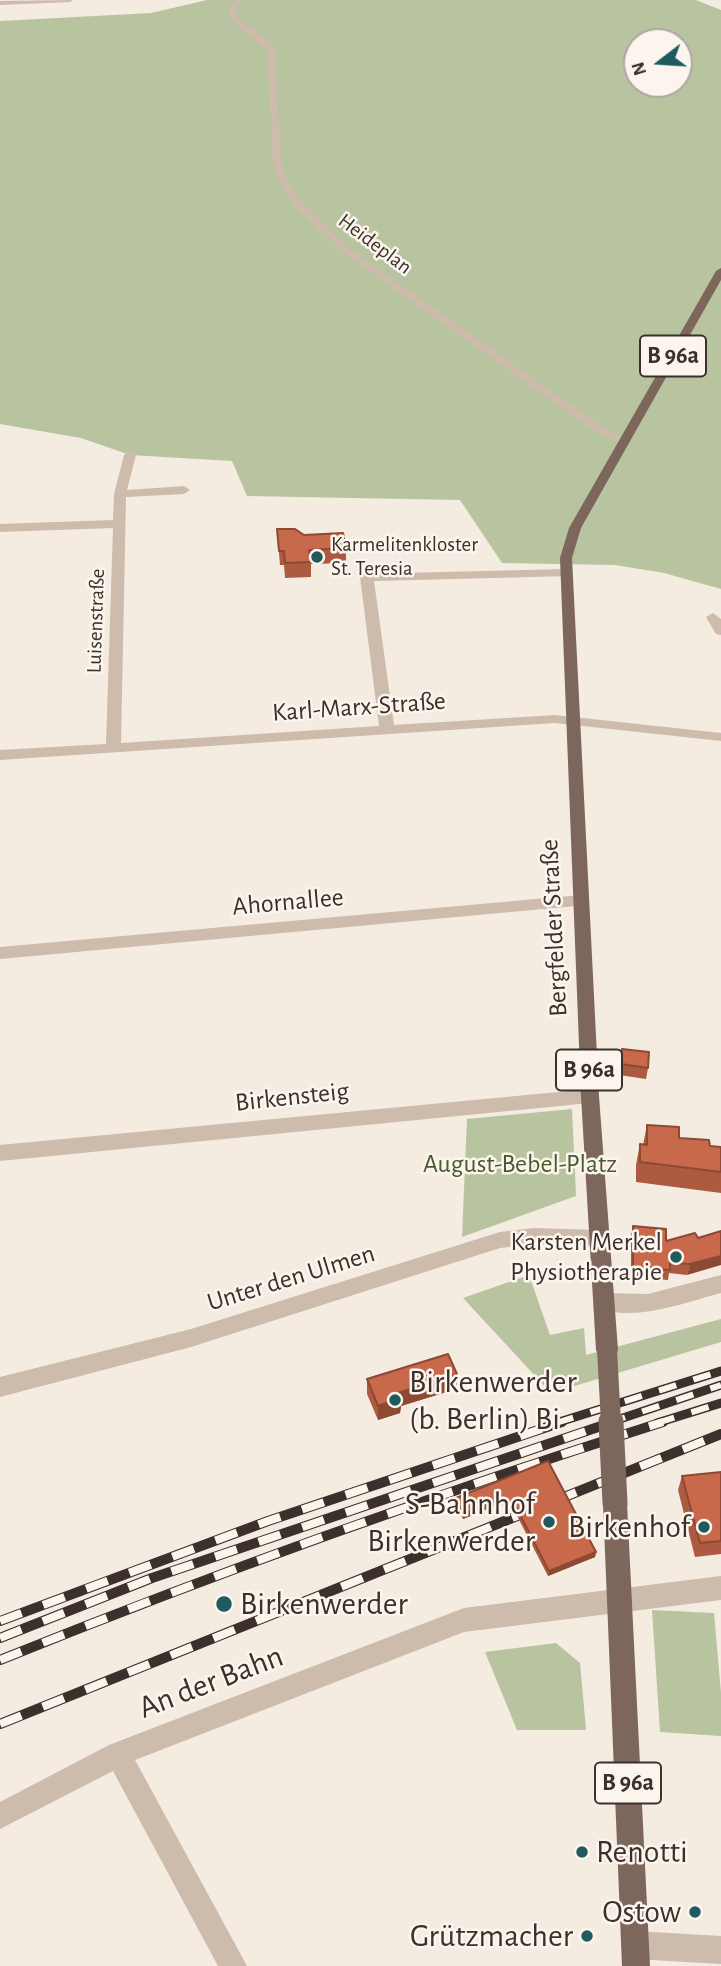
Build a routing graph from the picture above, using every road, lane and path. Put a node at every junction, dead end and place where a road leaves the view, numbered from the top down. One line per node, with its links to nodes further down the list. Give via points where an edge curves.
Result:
1 (70, 0): 3 (street)
2 (241, 0): 5 (street, Heideplan, via 233,8 233,19 266,43 273,58 278,162 281,177 296,201 348,252 600,430)
3 (0, 3)
4 (721, 271): 5 (main road, B 96a)
5 (624, 441): 11 (main road, Bergfelder Straße / B 96a, via 575,528 568,545)
6 (130, 455): 8 (street, Luisenstraße)
7 (184, 490): 8 (street)
8 (120, 494): 9 (street, Luisenstraße)
9 (120, 524): 10 (street); 17 (street, Luisenstraße)
10 (0, 528)
11 (566, 573): 14 (main road, Bergfelder Straße / B 96a); 15 (street, via 367,577)
12 (713, 617): 13 (street)
13 (721, 631)
14 (573, 720): 15 (street, Karl-Marx-Straße); 16 (street, Karl-Marx-Straße); 19 (main road, Bergfelder Straße / B 96a)
15 (387, 730): 17 (street, Karl-Marx-Straße)
16 (721, 737)
17 (113, 748): 18 (street, Karl-Marx-Straße)
18 (0, 755)
19 (581, 901): 20 (street, Ahornallee); 21 (main road, Bergfelder Straße / B 96a)
20 (0, 953)
21 (590, 1096): 22 (street, Birkensteig); 23 (main road, Bergfelder Straße / B 96a)
22 (0, 1153)
23 (599, 1238): 25 (main road, Bergfelder Straße / B 96a); 26 (street, Unter den Ulmen, via 500,1240 191,1338)
24 (721, 1284): 25 (street, via 649,1303)
25 (604, 1301): 28 (main road, Bergfelder Straße / B 96a, bridge)
26 (0, 1387)
27 (721, 1588): 28 (street, An der Bahn)
28 (618, 1600): 29 (street, An der Bahn, via 464,1620); 32 (main road, B 96a)
29 (118, 1754): 30 (street, An der Bahn); 33 (street)
30 (0, 1816)
31 (721, 1950): 32 (street)
32 (635, 1956)
33 (233, 1966)

